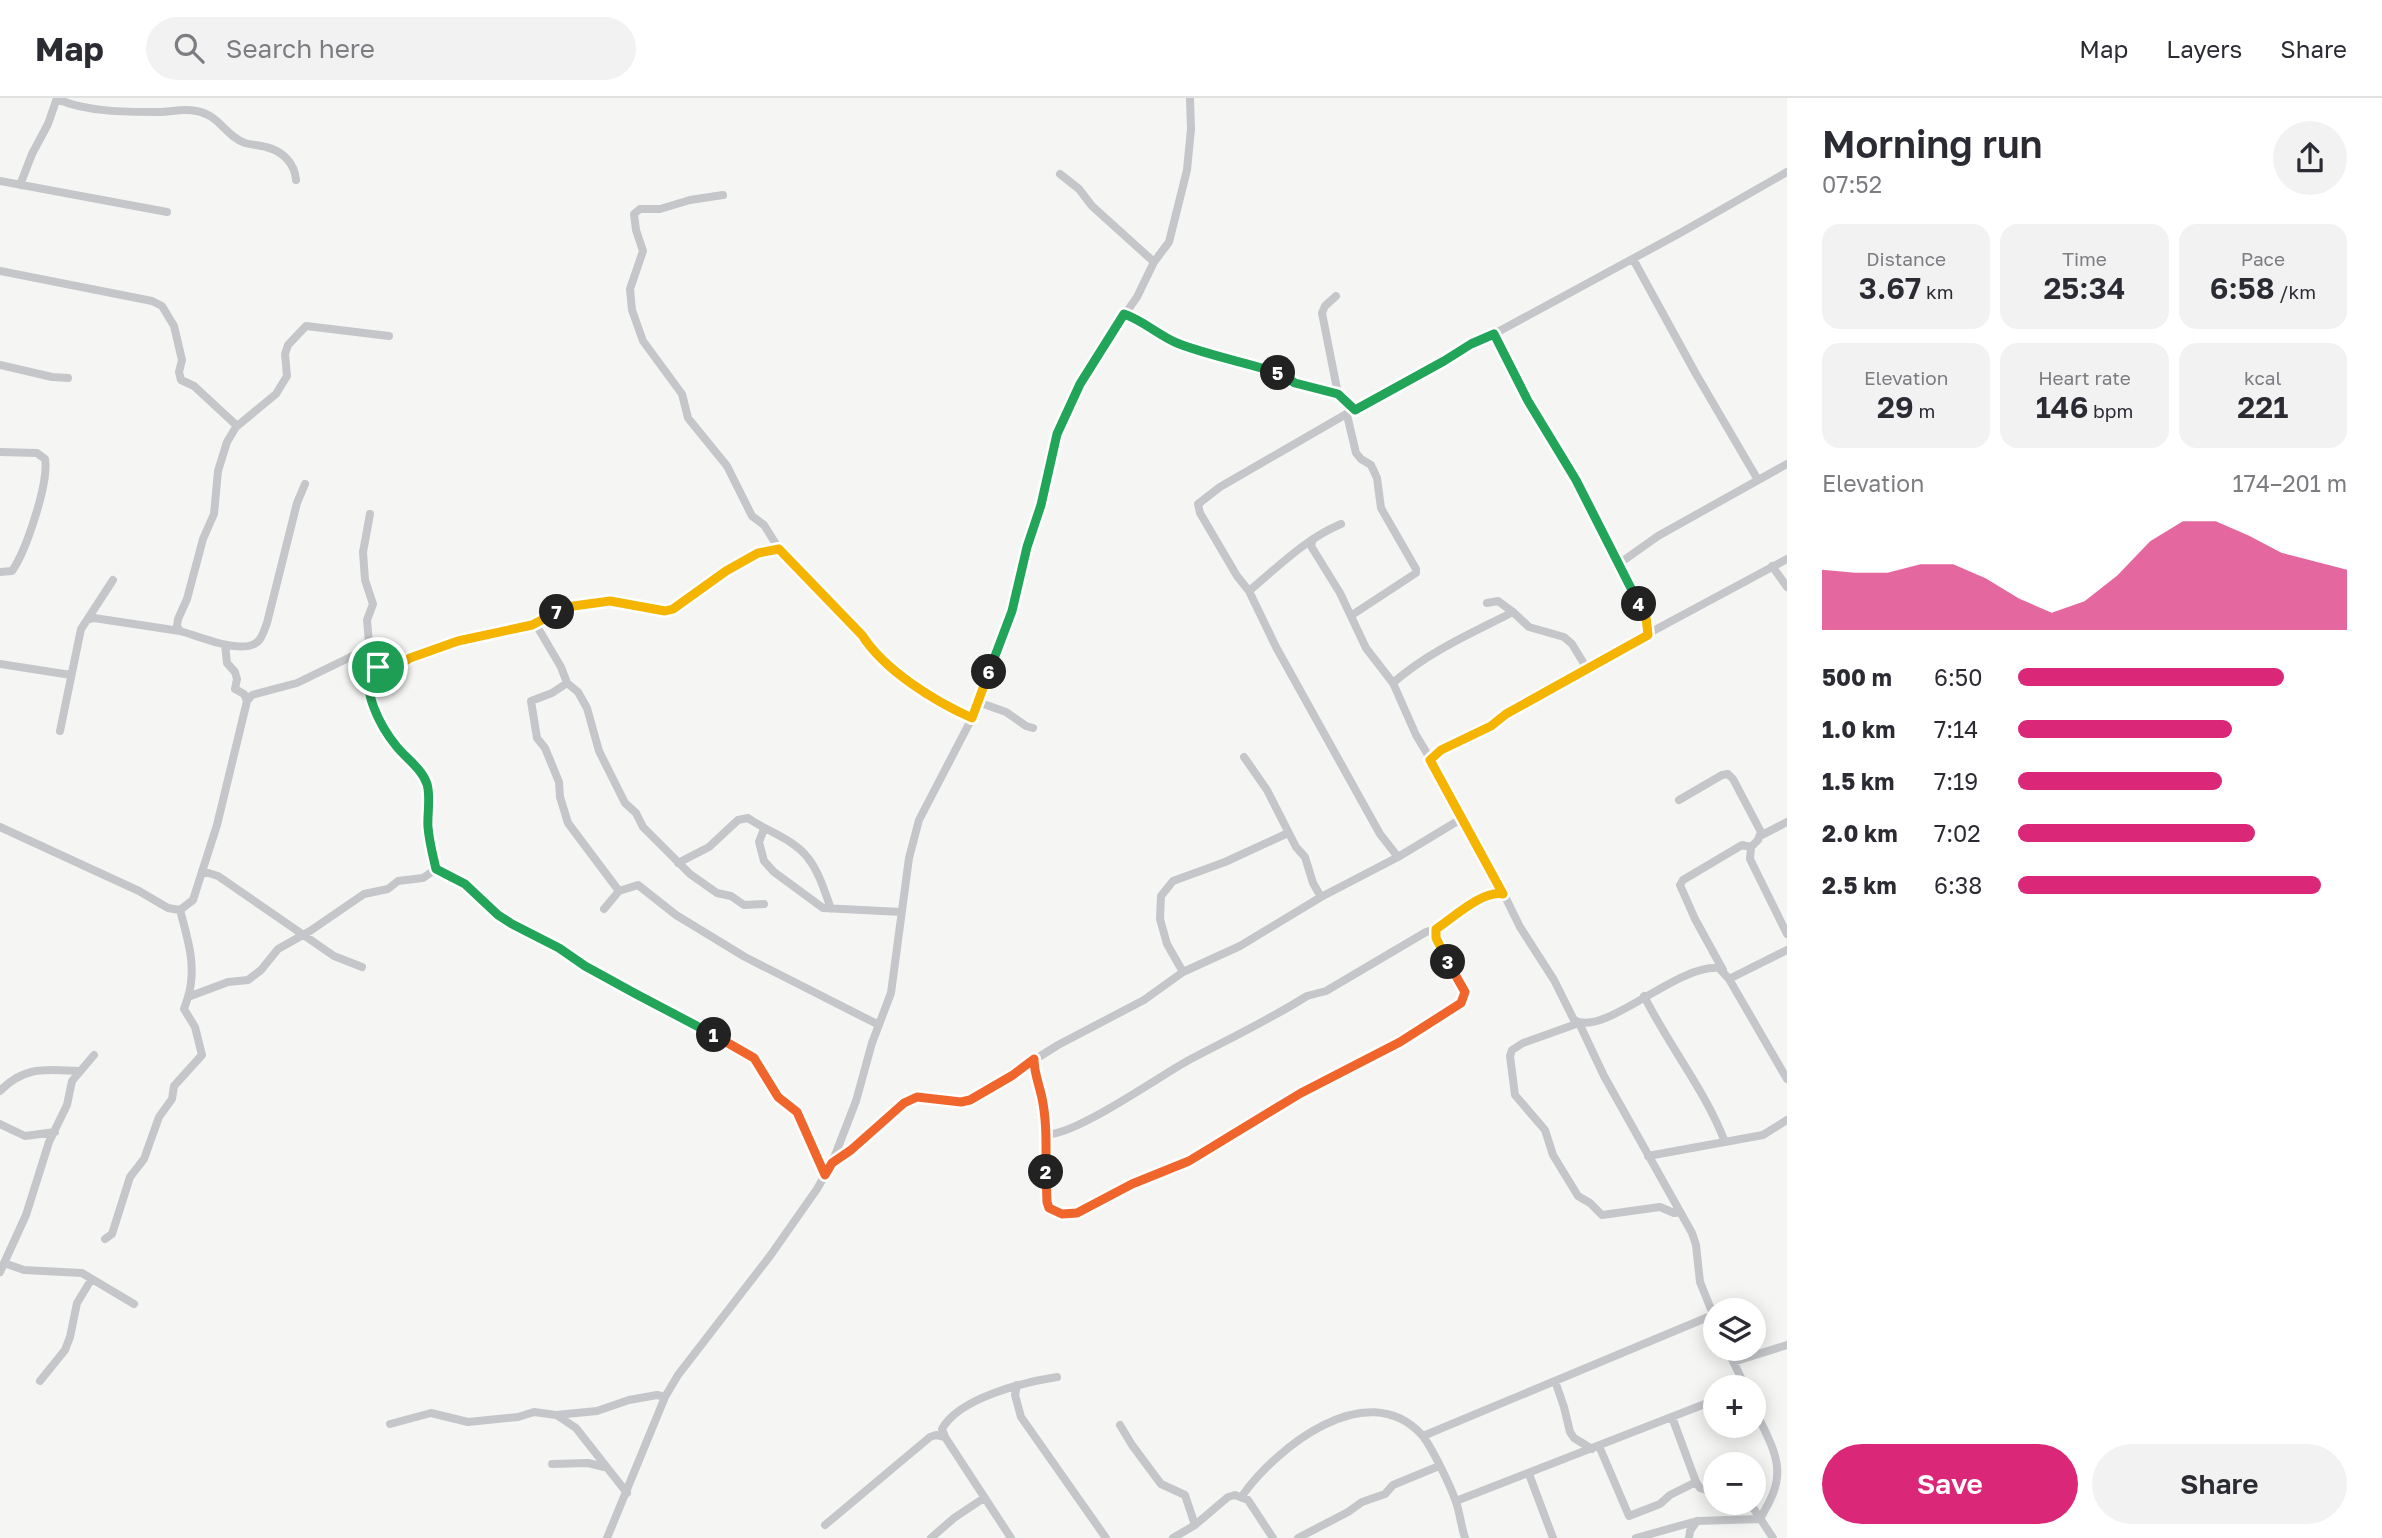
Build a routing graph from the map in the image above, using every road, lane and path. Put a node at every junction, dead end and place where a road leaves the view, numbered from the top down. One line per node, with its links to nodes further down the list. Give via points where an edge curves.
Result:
1 (57, 98): 5 (street, via 121,111 184,110 210,115 244,143 269,147 289,160); 7 (street)
2 (1190, 98): 11 (street, via 1183,188 1168,242)
3 (1787, 172): 10 (street)
4 (1060, 174): 11 (street)
5 (296, 180)
6 (0, 181): 7 (street)
7 (20, 185): 9 (street)
8 (723, 195): 29 (street, via 640,209 634,214 643,251 630,289 632,310 643,341 682,394 688,418 727,466 752,516 764,525)
9 (167, 212)
10 (1633, 259): 15 (street); 24 (street)
11 (1154, 262): 14 (street, via 1138,297)
12 (0, 271): 21 (street, via 162,306 174,326 182,360 181,380 194,386)
13 (1336, 296): 19 (street, via 1322,313)
14 (1124, 314): 19 (street, via 1187,347); 53 (street, via 1080,384 1057,434 1012,611)
15 (1494, 334): 20 (street); 31 (street)
16 (388, 336): 21 (street, via 306,326 288,345 287,376 276,394)
17 (0, 365): 18 (street)
18 (68, 378)
19 (1338, 394): 20 (street)
20 (1351, 412): 36 (street, via 1198,504); 39 (street, via 1356,453 1377,478 1381,508 1416,569)
21 (236, 427): 42 (street, via 218,471 214,514 178,618)
22 (0, 452): 33 (street, via 37,453 46,466 20,560 12,571)
23 (1787, 464): 24 (street)
24 (1758, 480): 31 (street)
25 (305, 484): 44 (street, via 260,639 251,646)
26 (370, 514): 45 (street, via 363,552 373,604 367,620)
27 (1340, 524): 28 (street)
28 (1312, 538): 36 (street); 39 (street, via 1311,545)
29 (779, 549): 41 (street, via 758,553 726,571 673,609 610,601 566,607); 54 (street, via 872,651 910,681)
30 (1787, 559): 32 (street)
31 (1619, 563): 43 (street, via 1646,617)
32 (1772, 566): 35 (street); 43 (street)
33 (0, 572)
34 (113, 580): 40 (street)
35 (1787, 587)
36 (1249, 592): 67 (street, via 1380,834)
37 (1487, 603): 38 (street, via 1498,601)
38 (1513, 612): 48 (street, via 1529,627 1564,637); 51 (street, via 1463,636)
39 (1352, 615): 51 (street, via 1366,648)
40 (87, 620): 42 (street); 49 (street)
41 (535, 623): 47 (street, via 466,638 396,667); 50 (street)
42 (180, 631): 44 (street)
43 (1648, 635): 48 (street)
44 (225, 645): 52 (street, via 227,663 237,679 235,689)
45 (367, 649): 47 (street); 52 (street, via 297,682 252,695)
46 (0, 664): 49 (street)
47 (378, 667): 69 (street, via 368,683 373,703 396,746 421,772 428,788 428,829)
48 (1586, 667): 58 (street)
49 (71, 675): 56 (street)
50 (567, 683): 68 (street, via 587,708 599,751 625,803); 71 (street, via 531,701 537,738 559,782 568,823)
51 (1393, 683): 58 (street)
52 (247, 701): 70 (street)
53 (978, 702): 54 (street); 55 (street)
54 (972, 718): 78 (street, via 919,820)
55 (1033, 728)
56 (60, 731)
57 (1244, 757): 64 (street)
58 (1430, 760): 60 (street)
59 (1679, 800): 65 (street, via 1728,774)
60 (1461, 819): 67 (street); 72 (street)
61 (1787, 822): 65 (street)
62 (0, 827): 77 (street)
63 (764, 830): 68 (street, via 748,818 738,820 709,847); 76 (street, via 794,844 808,858); 76 (street, via 759,842 764,861 823,908)
64 (1288, 833): 73 (street, via 1305,857); 85 (street, via 1173,881 1166,889 1161,896 1160,919 1167,944)
65 (1760, 836): 66 (street)
66 (1751, 847): 81 (street, via 1750,859); 84 (street, via 1742,845 1680,885)
67 (1398, 857): 73 (street)
68 (678, 863): 74 (street, via 717,893 744,905)
69 (436, 869): 80 (street, via 423,878 398,881 388,889 364,894); 103 (street, via 465,884 512,924 754,1058 778,1097 797,1112)
70 (202, 871): 77 (street, via 193,900); 80 (street, via 218,876)
71 (619, 891): 75 (street); 90 (street, via 638,885 676,915 745,957)
72 (1503, 894): 79 (street, via 1486,897); 89 (street)
73 (1321, 897): 85 (street, via 1240,946)
74 (764, 904)
75 (604, 909)
76 (831, 909): 78 (street)
77 (180, 910): 88 (street, via 191,952 193,979)
78 (901, 912): 90 (street, via 891,993)
79 (1436, 929): 99 (street, via 1114,1105 1056,1135); 99 (street, via 1440,948 1465,992 1461,1003 1189,1161 1077,1213 1062,1214 1047,1202)
80 (301, 934): 83 (street, via 334,956); 88 (street, via 278,948 248,980 228,982)
81 (1787, 934)
82 (1787, 950): 86 (street)
83 (362, 967)
84 (1724, 971): 86 (street); 87 (street, via 1700,970)
85 (1183, 972): 92 (street, via 1134,1005)
86 (1729, 979): 94 (street)
87 (1644, 996): 89 (street, via 1614,1015); 100 (street)
88 (188, 997): 105 (street, via 184,1009 195,1027 202,1055 174,1086 144,1159 130,1177 112,1234)
89 (1578, 1023): 101 (street); 104 (street, via 1512,1051 1514,1096 1545,1130 1553,1155 1578,1196 1602,1215 1660,1207)
90 (879, 1025): 102 (street)
91 (94, 1055): 93 (street)
92 (1034, 1059): 99 (street); 102 (street, via 970,1100 917,1097 904,1103)
93 (79, 1071): 95 (street, via 43,1068 27,1072); 98 (street)
94 (1787, 1079)
95 (0, 1091)
96 (1787, 1120): 100 (street, via 1763,1135)
97 (0, 1124): 98 (street, via 25,1136)
98 (55, 1132): 106 (street)
99 (1046, 1134)
100 (1725, 1142): 101 (street)
101 (1648, 1156): 104 (street)
102 (832, 1163): 103 (street)
103 (825, 1175): 118 (street)
104 (1680, 1212): 108 (street, via 1696,1245 1698,1273)
105 (105, 1239)
106 (2, 1267): 107 (street, via 82,1273)
107 (91, 1280): 109 (street); 115 (street, via 77,1303 65,1350)
108 (1707, 1298)
109 (134, 1304)
110 (1703, 1321): 116 (street)
111 (1787, 1345): 112 (street)
112 (1733, 1362): 113 (street)
113 (1739, 1375)
114 (1057, 1377): 117 (street)
115 (40, 1381)
116 (1555, 1381): 124 (street); 127 (street, via 1570,1432)
117 (1017, 1385): 126 (street, via 947,1420 942,1429); 148 (street, via 1021,1417)
118 (666, 1397): 120 (street, via 649,1396 597,1411); 136 (street)
119 (1703, 1405): 121 (street)
120 (555, 1415): 122 (street, via 534,1412 468,1422 431,1413); 130 (street, via 576,1429)
121 (1672, 1418): 127 (street); 134 (street)
122 (390, 1424)
123 (1121, 1425): 144 (street, via 1161,1484 1185,1495)
124 (1423, 1436): 129 (street); 137 (street, via 1390,1414 1345,1416 1286,1448)
125 (1766, 1436): 133 (street)
126 (945, 1437): 138 (street); 143 (street, via 930,1437)
127 (1596, 1447): 131 (street); 134 (street, via 1629,1516)
128 (552, 1464): 130 (street)
129 (1439, 1466): 139 (street); 151 (street, via 1393,1485 1385,1494)
130 (604, 1467): 136 (street)
131 (1529, 1474): 139 (street); 153 (street)
132 (1787, 1474): 133 (street)
133 (1777, 1477): 141 (street)
134 (1696, 1482): 135 (street)
135 (1703, 1489)
136 (626, 1493): 145 (street)
137 (1242, 1496): 144 (street, via 1228,1497); 150 (street)
138 (984, 1498): 146 (street); 147 (street)
139 (1456, 1502): 152 (street)
140 (1758, 1515): 141 (street)
141 (1760, 1519): 142 (street); 156 (street)
142 (1697, 1521): 154 (street); 155 (street)
143 (825, 1525)
144 (1195, 1525): 149 (street)
145 (607, 1538)
146 (931, 1538)
147 (1011, 1538)
148 (1106, 1538)
149 (1173, 1538)
150 (1273, 1538)
151 (1298, 1538)
152 (1465, 1538)
153 (1553, 1538)
154 (1636, 1538)
155 (1689, 1538)
156 (1773, 1538)

